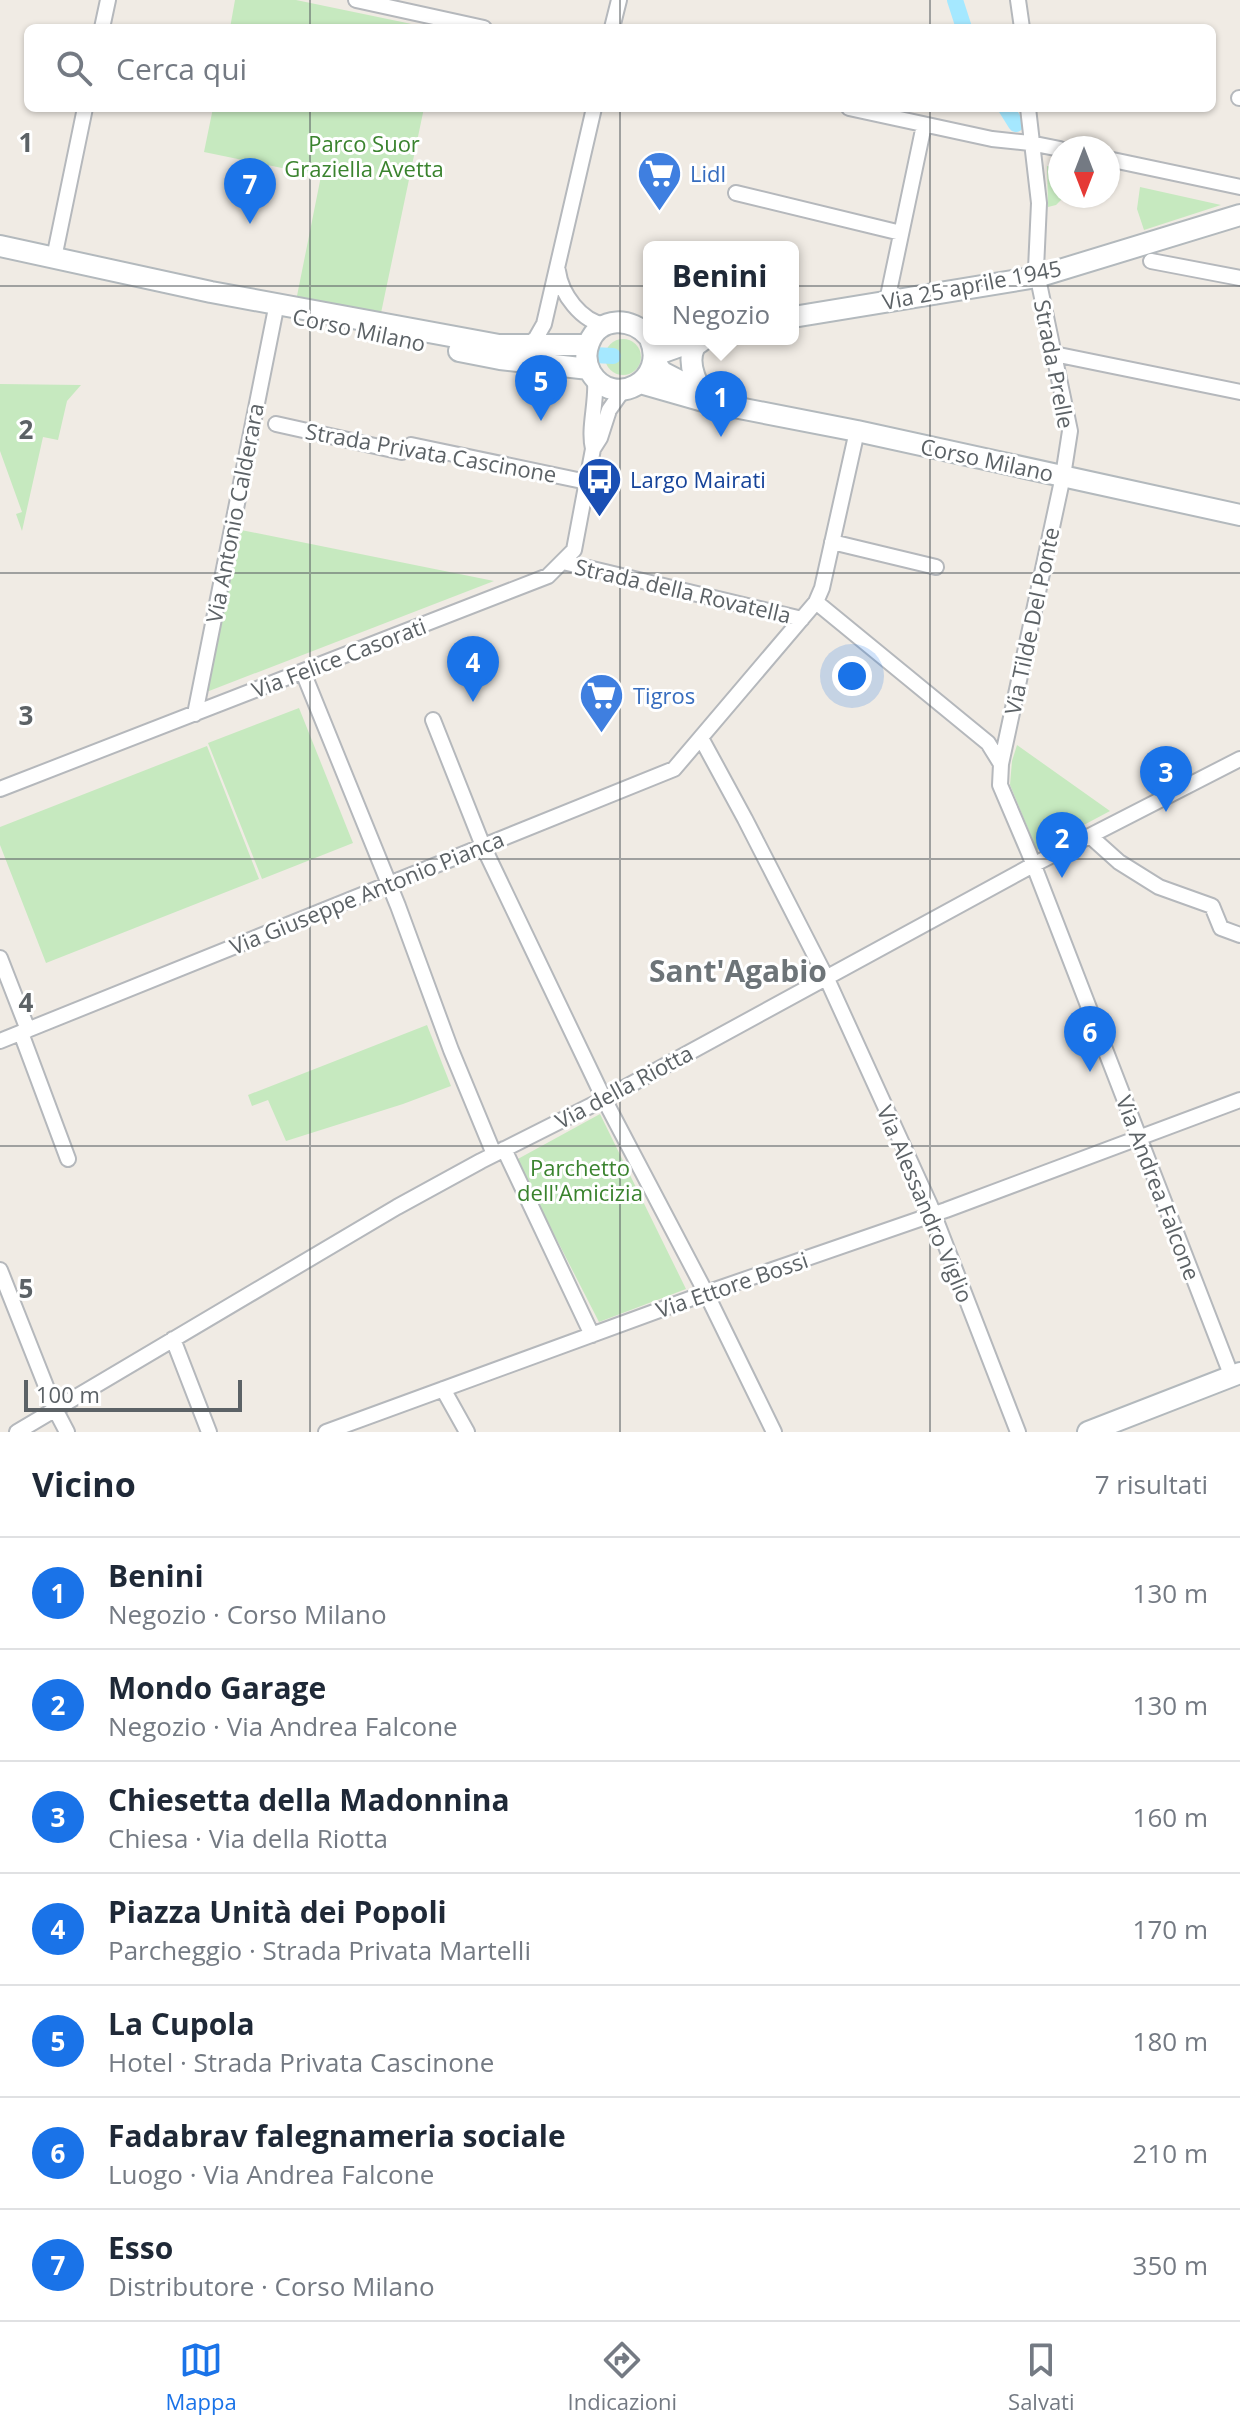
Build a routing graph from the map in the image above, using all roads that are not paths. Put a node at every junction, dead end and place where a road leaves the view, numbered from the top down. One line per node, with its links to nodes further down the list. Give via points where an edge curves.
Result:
1 (108, 0): 5 (street)
2 (358, 0): 6 (street)
3 (619, 0): 7 (street)
4 (1018, 0): 8 (street)
5 (103, 24)
6 (466, 24)
7 (613, 24)
8 (1021, 24)
9 (84, 112): 22 (street)
10 (593, 112): 24 (street)
11 (867, 112): 13 (street)
12 (1028, 112): 14 (street, Strada Prelle)
13 (924, 125): 14 (street); 20 (street)
14 (1030, 143): 15 (street); 25 (street, Strada Prelle, via 1039,203)
15 (1048, 147)
16 (1120, 162): 17 (street)
17 (1240, 187)
18 (736, 193): 20 (street)
19 (1240, 215): 25 (main road, Via 25 aprile 1945)
20 (901, 233): 28 (street)
21 (0, 246): 22 (main road, Corso Milano)
22 (54, 258): 27 (main road, Corso Milano)
23 (1151, 261): 26 (street)
24 (556, 272): 31 (street); 36 (street, via 544,324)
25 (1037, 277): 28 (main road, Via 25 aprile 1945); 40 (street, Strada Prelle)
26 (1240, 278)
27 (211, 292): 29 (main road, Corso Milano); 35 (main road, Corso Milano)
28 (887, 301): 30 (main road, Via 25 aprile 1945)
29 (275, 313): 35 (main road, via 277,308 492,349); 41 (main road, Corso Milano, via 500,359); 59 (street, Via Antonio Calderara)
30 (799, 316)
31 (579, 317): 32 (street); 34 (street)
32 (605, 325): 33 (main road, via 634,324); 34 (main road)
33 (643, 334)
34 (589, 343): 41 (main road); 42 (main road, via 586,356)
35 (499, 345): 36 (main road, Corso Milano)
36 (528, 345): 41 (main road, Corso Milano)
37 (650, 345): 43 (main road, via 650,373)
38 (651, 345): 45 (main road, Corso Milano, via 662,372)
39 (697, 345): 45 (main road, via 693,374)
40 (1054, 354): 44 (street); 50 (street, Strada Prelle, via 1070,431)
41 (557, 355): 42 (main road)
42 (592, 374): 43 (main road, via 606,386); 49 (street)
43 (632, 386): 46 (main road, Corso Milano); 49 (street, via 609,410)
44 (1240, 392)
45 (703, 394): 46 (main road, Corso Milano)
46 (733, 407): 48 (main road, Corso Milano)
47 (276, 424): 51 (street, Strada Privata Cascinone, via 402,452 411,445)
48 (857, 431): 50 (main road, Corso Milano); 53 (street)
49 (593, 449): 51 (street)
50 (1063, 476): 52 (main road, Corso Milano); 63 (street, Via Tilde Del Ponte)
51 (587, 482): 54 (street, via 574,550)
52 (1240, 515)
53 (832, 542): 55 (street); 56 (street)
54 (563, 562): 57 (street, Strada della Rovatella); 58 (street, Via Felice Casorati, via 548,576 513,591)
55 (936, 567)
56 (817, 600): 57 (street, Strada della Rovatella); 63 (street, via 988,743)
57 (802, 619): 61 (street, Strada della Rovatella)
58 (303, 672): 59 (street, Via Felice Casorati); 68 (street)
59 (195, 714): 64 (street, Via Felice Casorati)
60 (433, 720): 66 (street)
61 (701, 738): 66 (street, Via Giuseppe Antonio Pianca, via 674,769); 71 (street, Via Alessandro Viglio)
62 (1240, 759): 65 (street, Via della Riotta)
63 (1001, 764): 67 (street, Via Andrea Falcone, via 1000,785)
64 (0, 789)
65 (1090, 836): 67 (street, Via della Riotta); 69 (street, via 1159,887 1212,906 1221,928)
66 (483, 846): 68 (street, Via Giuseppe Antonio Pianca); 74 (street)
67 (1033, 865): 71 (street, Via della Riotta); 76 (street, Via Andrea Falcone)
68 (389, 884): 72 (street, Via Giuseppe Antonio Pianca); 77 (street, via 451,1050)
69 (1240, 935)
70 (0, 958): 72 (street)
71 (827, 979): 74 (street, Via della Riotta); 79 (street, Via Alessandro Viglio)
72 (24, 1032): 73 (street, Via Giuseppe Antonio Pianca); 78 (street)
73 (0, 1041)
74 (604, 1099): 77 (street, Via della Riotta); 81 (street)
75 (1240, 1100): 76 (street, Via Ettore Bossi)
76 (1139, 1138): 79 (street, Via Ettore Bossi); 84 (street, Via Andrea Falcone)
77 (499, 1152): 82 (street); 83 (street, Via della Riotta)
78 (68, 1159)
79 (933, 1215): 81 (street, Via Ettore Bossi); 93 (street, Via Alessandro Viglio)
80 (0, 1270): 86 (street)
81 (706, 1293): 82 (street, Via Ettore Bossi); 92 (street)
82 (592, 1335): 85 (street, Via Ettore Bossi)
83 (173, 1339): 86 (street, Via della Riotta); 89 (street)
84 (1236, 1375): 94 (main road)
85 (443, 1389): 90 (street, Via Ettore Bossi); 91 (street)
86 (55, 1409): 87 (street, Via della Riotta); 88 (street)
87 (17, 1432)
88 (67, 1432)
89 (209, 1432)
90 (326, 1432)
91 (467, 1432)
92 (774, 1432)
93 (1018, 1432)
94 (1088, 1432)

